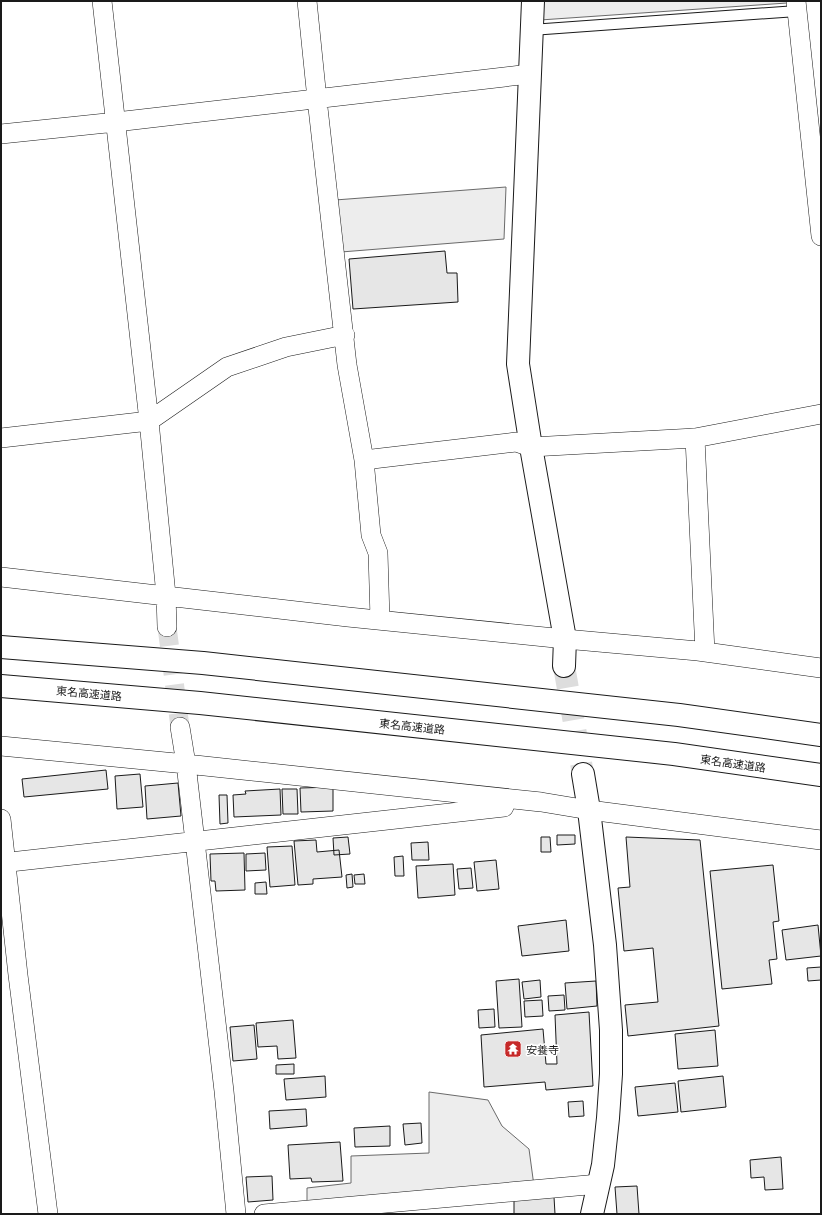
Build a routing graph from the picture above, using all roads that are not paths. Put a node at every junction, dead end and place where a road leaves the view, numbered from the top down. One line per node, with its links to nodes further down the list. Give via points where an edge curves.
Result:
1 (102, 1): 8 (street)
2 (307, 1): 7 (street)
3 (533, 1): 5 (main road)
4 (797, 6): 5 (lane); 10 (street)
5 (531, 30): 6 (main road)
6 (530, 74): 7 (street); 16 (main road, via 518,364)
7 (317, 99): 8 (street); 11 (street)
8 (116, 122): 9 (street); 13 (street)
9 (1, 134)
10 (820, 226)
11 (345, 335): 13 (street, via 286,347 227,367); 17 (street, via 347,365)
12 (821, 414): 15 (street)
13 (149, 421): 14 (street); 19 (street)
14 (1, 438)
15 (695, 438): 16 (street); 24 (street)
16 (531, 447): 17 (street, via 516,442); 22 (main road)
17 (364, 460): 20 (street, via 371,536 378,553)
18 (1, 578): 19 (street)
19 (166, 595): 20 (street); 21 (street)
20 (380, 619): 22 (street)
21 (167, 627)
22 (565, 639): 24 (street); 25 (main road)
23 (1, 647): 29 (main road, via 211,663 679,715)
24 (705, 652): 26 (street)
25 (564, 666)
26 (821, 668)
27 (1, 686): 33 (main road, 東名高速道路, via 200,703 650,752)
28 (180, 727): 31 (street)
29 (821, 735)
30 (1, 746): 31 (street)
31 (186, 764): 34 (street); 38 (street)
32 (583, 774): 35 (main road)
33 (821, 775)
34 (541, 802): 35 (street); 38 (street)
35 (589, 810): 37 (street); 40 (main road, via 605,945 610,1030 608,1118)
36 (1, 819): 39 (street)
37 (821, 840)
38 (195, 841): 39 (street); 42 (street)
39 (3, 863): 41 (street)
40 (599, 1184): 43 (street); 44 (main road)
41 (48, 1214)
42 (236, 1214)
43 (264, 1214)
44 (592, 1214)

